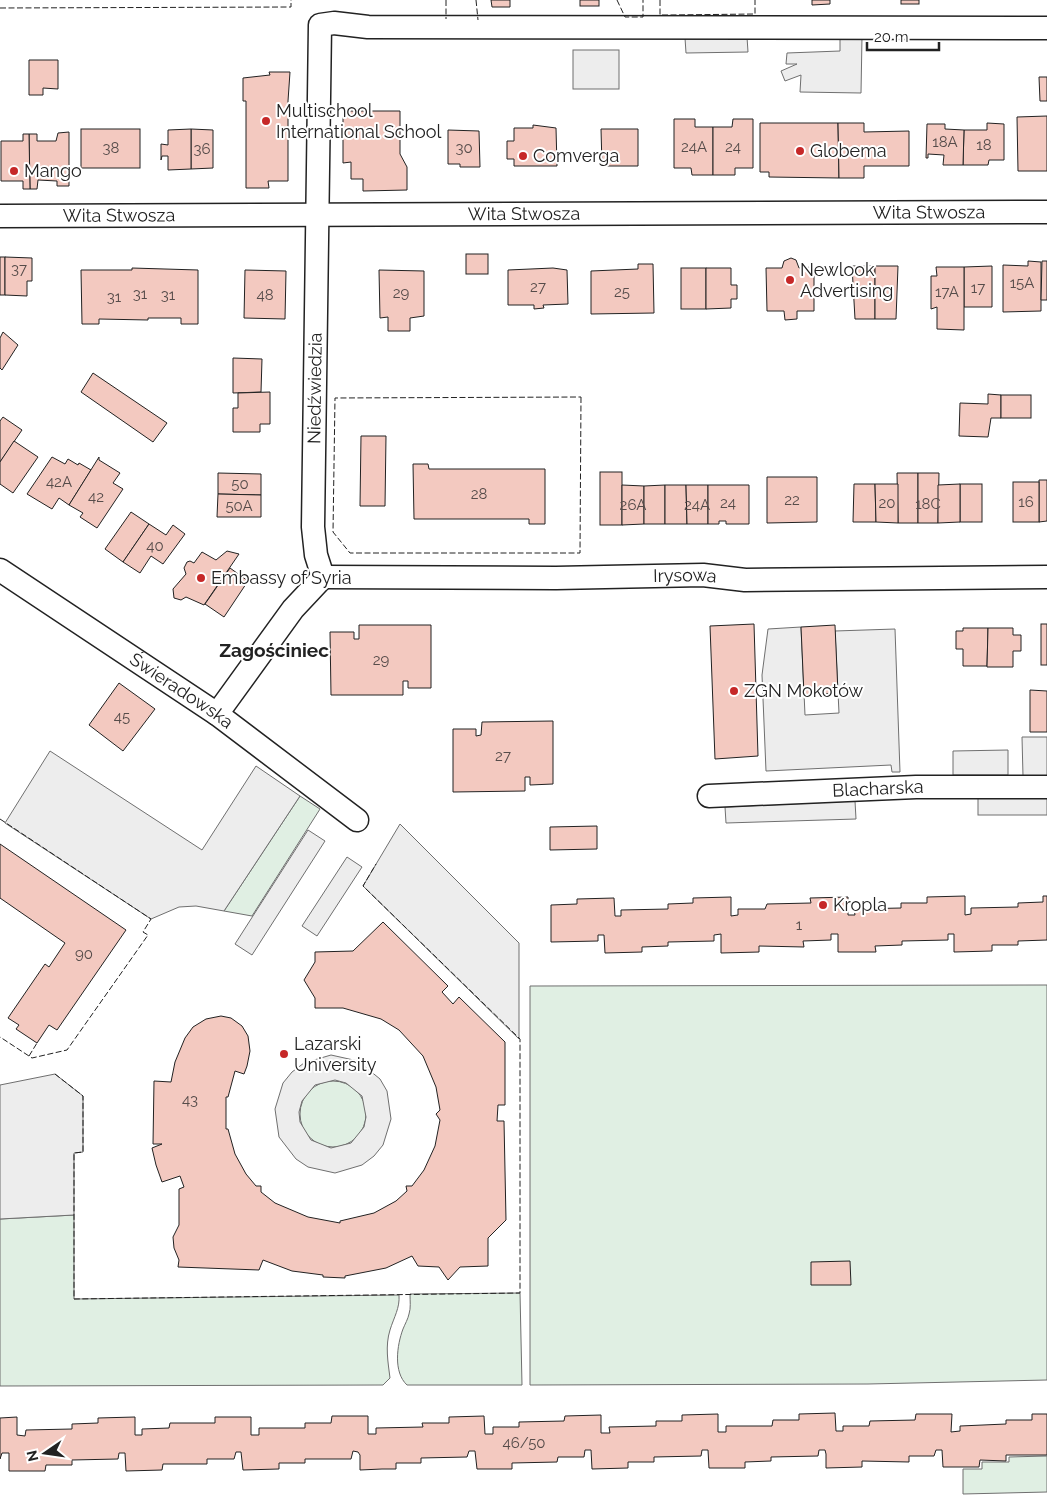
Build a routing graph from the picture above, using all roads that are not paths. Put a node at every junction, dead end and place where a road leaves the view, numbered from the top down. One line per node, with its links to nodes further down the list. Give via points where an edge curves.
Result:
1 (1047, 28): 3 (street, Niedźwiedzia, via 320,25)
2 (1047, 212): 3 (street, Wita Stwosza)
3 (317, 213): 4 (street, Wita Stwosza); 6 (street, Niedźwiedzia, via 313,527 316,555)
4 (0, 216)
5 (0, 570): 8 (street, Świeradowska)
6 (323, 577): 7 (street, Irysowa, via 703,575 745,580); 8 (street, via 293,609)
7 (1047, 577)
8 (217, 714): 11 (street, Świeradowska)
9 (1047, 787): 10 (street, Blacharska, via 916,787)
10 (709, 796)
11 (357, 820)

